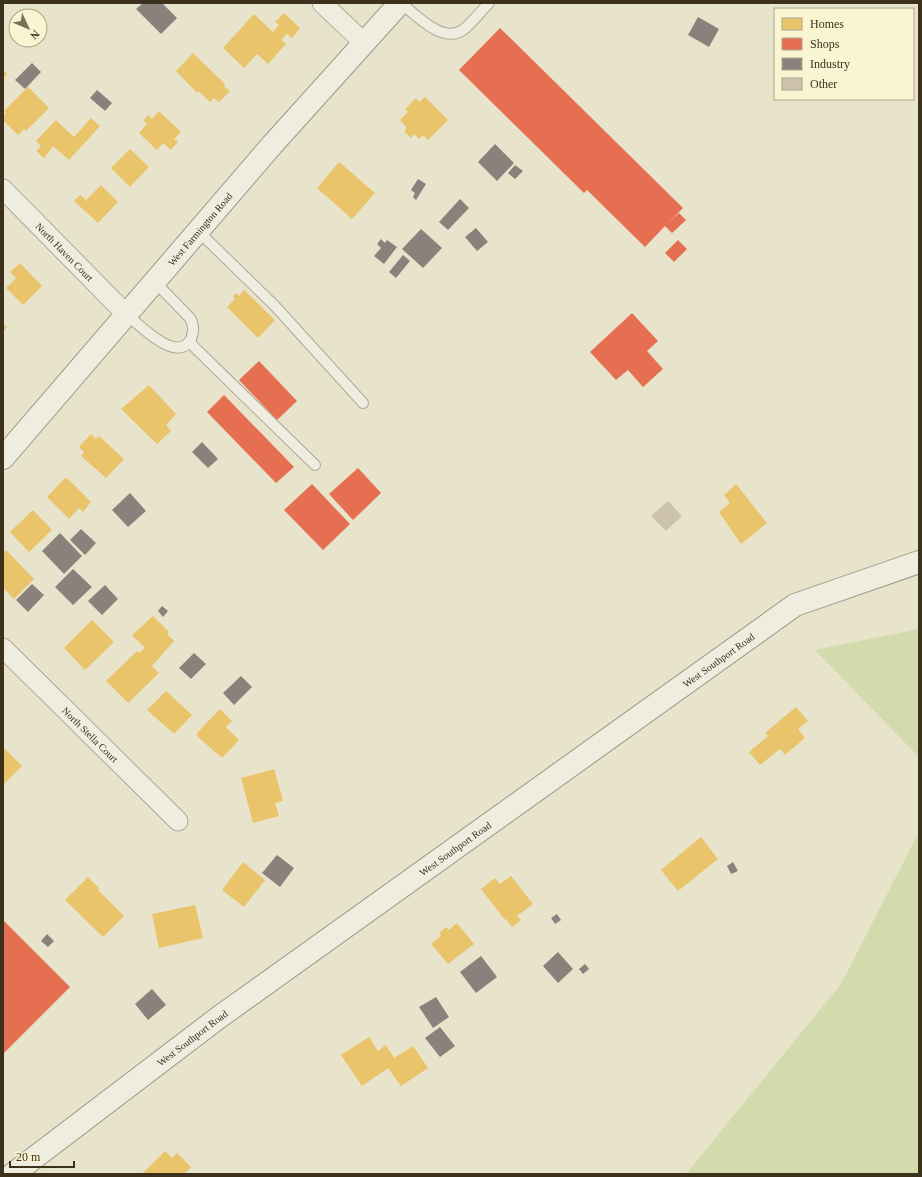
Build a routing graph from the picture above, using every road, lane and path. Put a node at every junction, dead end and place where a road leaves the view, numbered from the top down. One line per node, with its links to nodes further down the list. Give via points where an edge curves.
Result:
1 (322, 3): 4 (street)
2 (400, 3): 3 (lane, via 438,32 449,34 462,30); 4 (main road, West Farmington Road)
3 (489, 3)
4 (364, 43): 6 (main road, West Farmington Road)
5 (3, 189): 8 (street, North Haven Court)
6 (198, 231): 7 (main road, West Farmington Road); 10 (lane, via 275,306)
7 (154, 281): 8 (main road, West Farmington Road); 9 (lane, via 190,318 194,332)
8 (126, 314): 9 (lane, via 164,344 180,348); 11 (main road, West Farmington Road)
9 (189, 342): 12 (lane)
10 (363, 404)
11 (3, 458)
12 (314, 465)
13 (919, 562): 16 (main road, West Southport Road, via 796,605 218,1018)
14 (3, 648): 15 (street, North Stella Court)
15 (178, 821)
16 (13, 1174)

